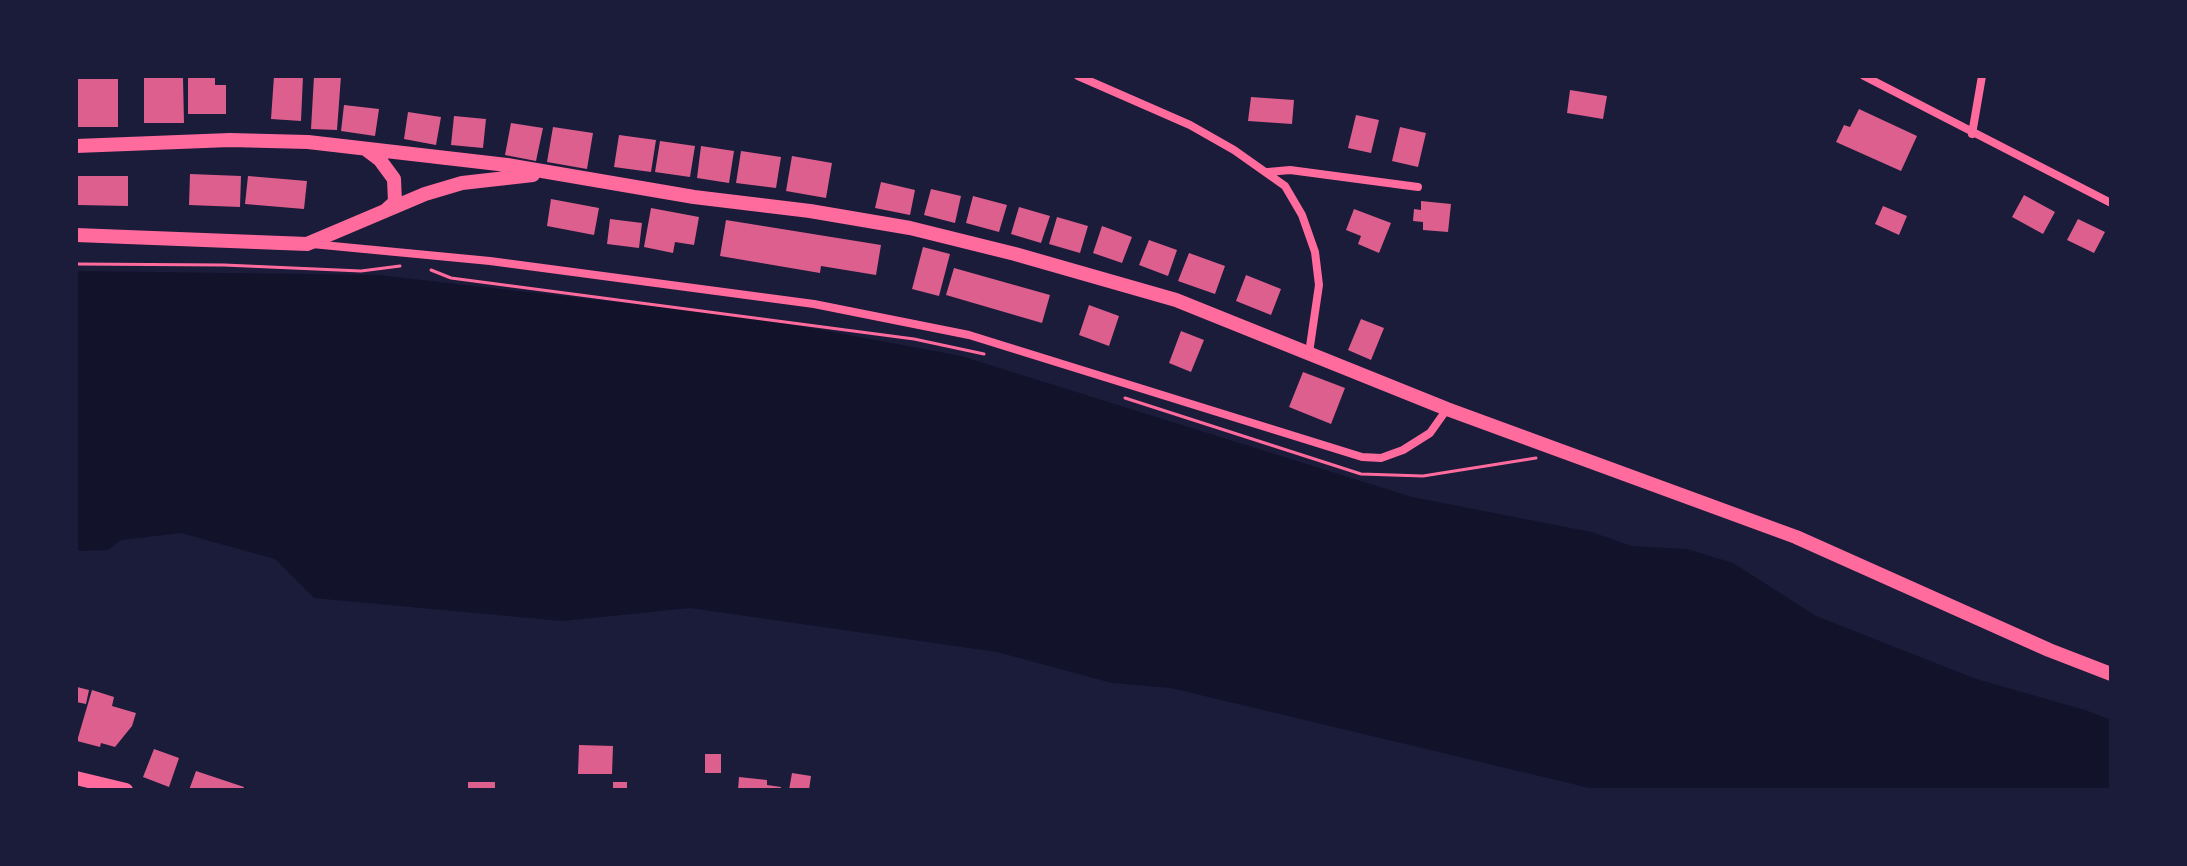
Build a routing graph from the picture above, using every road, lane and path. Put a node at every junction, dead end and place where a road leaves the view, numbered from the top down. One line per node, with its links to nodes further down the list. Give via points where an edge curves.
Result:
1 (1078, 76): 7 (street, via 1190,125)
2 (1864, 76): 4 (street)
3 (1982, 76): 4 (street)
4 (1972, 134): 10 (street)
5 (76, 146): 6 (street, via 230,140)
6 (366, 150): 8 (street); 11 (street, via 394,179 395,202)
7 (1267, 172): 9 (street, via 1290,170); 17 (street, via 1285,186 1315,252 1319,285)
8 (553, 173): 11 (street, via 462,183); 17 (street, via 910,228 1176,300)
9 (1418, 187)
10 (2111, 203)
11 (382, 214): 13 (street)
12 (76, 235): 13 (street)
13 (307, 244): 20 (street, via 490,261 814,304 969,335 1362,457 1381,458 1403,450 1430,433)
14 (76, 264): 15 (path, via 361,271)
15 (402, 266)
16 (425, 268): 18 (path, via 451,278 914,339)
17 (1309, 353): 20 (street)
18 (995, 357)
19 (1117, 396): 21 (path, via 1361,474 1423,476)
20 (1447, 409): 22 (street, via 1796,537)
21 (1536, 458)
22 (2111, 674)
23 (76, 778): 24 (street)
24 (126, 790)

